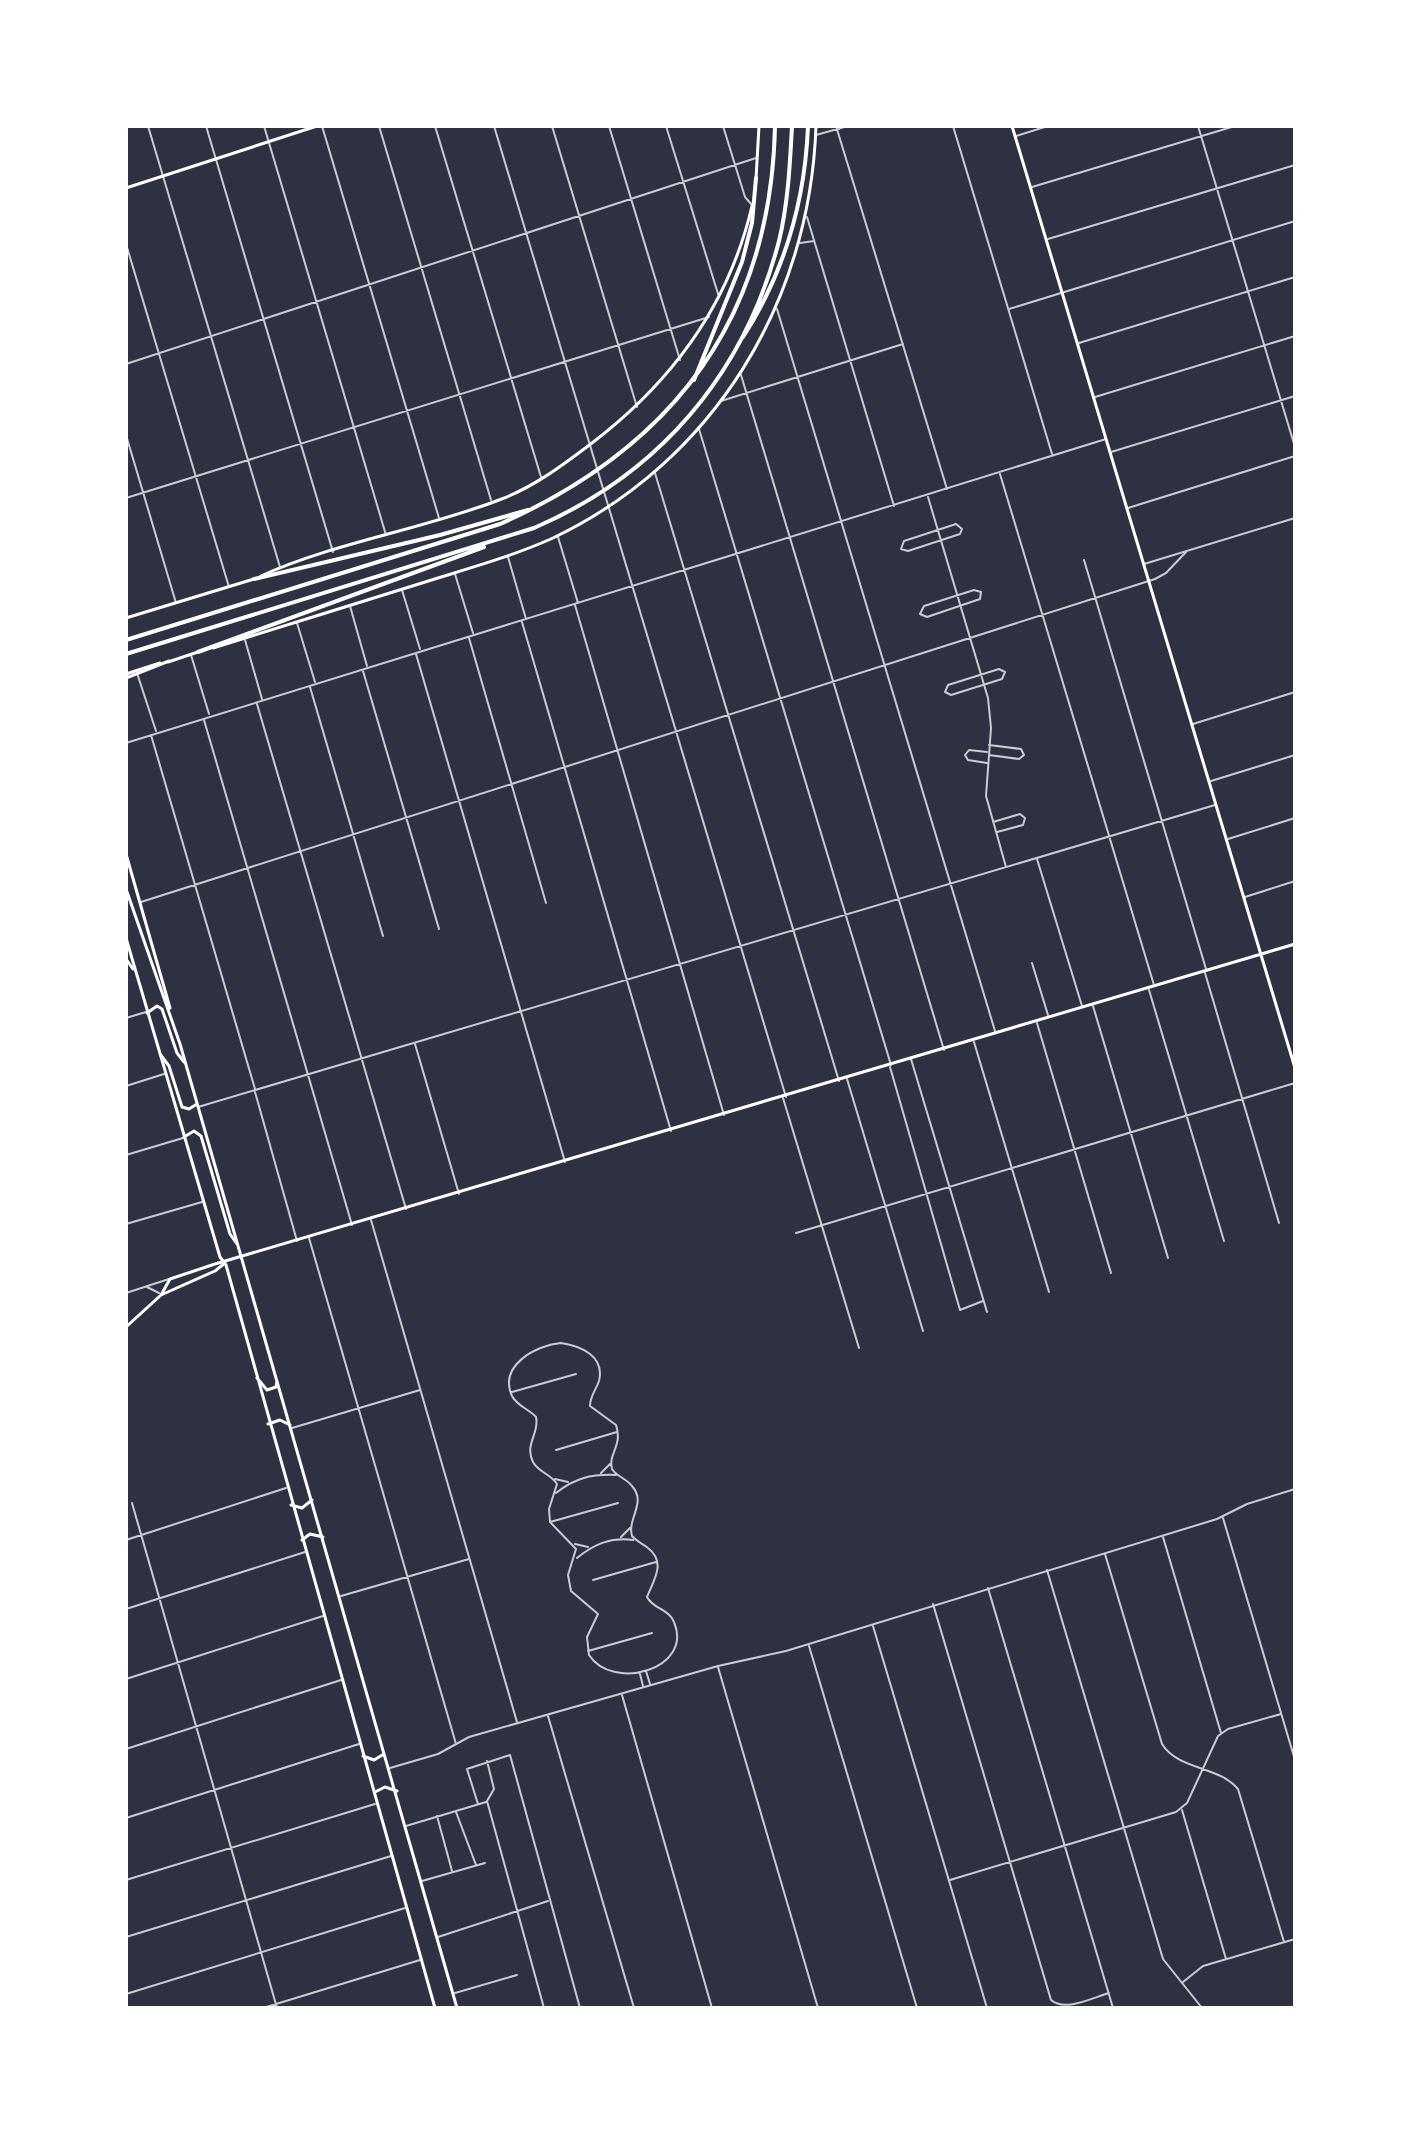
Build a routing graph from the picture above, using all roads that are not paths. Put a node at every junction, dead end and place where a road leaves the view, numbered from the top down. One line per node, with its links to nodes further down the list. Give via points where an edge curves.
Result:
1 (148, 126): 32 (street)
2 (206, 126): 29 (street)
3 (264, 126): 27 (street)
4 (319, 126): 27 (main road); 52 (street)
5 (379, 126): 50 (street)
6 (435, 126): 49 (street)
7 (494, 126): 43 (street)
8 (552, 126): 40 (street)
9 (609, 126): 38 (street)
10 (666, 126): 34 (street)
11 (723, 126): 30 (street)
12 (759, 126): 28 (main road)
13 (775, 126): 77 (highway, via 759,249 730,325)
14 (792, 126): 69 (highway, via 780,238)
15 (808, 126): 69 (highway, via 803,184 785,255)
16 (816, 126): 24 (main road)
17 (848, 126): 23 (street)
18 (953, 126): 58 (street)
19 (1012, 126): 25 (main road)
20 (1048, 126): 25 (street)
21 (1198, 126): 26 (street)
22 (1235, 126): 26 (street)
23 (838, 127): 24 (street); 65 (street)
24 (816, 135): 41 (main road)
25 (1015, 136): 36 (main road)
26 (1201, 136): 36 (street); 37 (street)
27 (269, 142): 29 (main road); 56 (street)
28 (758, 157): 30 (street); 33 (main road)
29 (216, 159): 32 (main road); 60 (street)
30 (734, 164): 34 (street); 39 (street)
31 (1295, 165): 37 (street)
32 (164, 176): 35 (main road); 62 (street)
33 (756, 178): 39 (main road); 77 (highway, via 742,262)
34 (683, 181): 38 (street); 55 (street)
35 (126, 188)
36 (1031, 188): 44 (main road)
37 (1217, 188): 44 (street); 45 (street)
38 (631, 199): 40 (street); 61 (street)
39 (752, 205): 55 (main road)
40 (579, 216): 43 (street); 64 (street)
41 (807, 217): 46 (street); 47 (main road)
42 (1295, 221): 45 (street)
43 (527, 233): 49 (street); 72 (street)
44 (1047, 240): 53 (main road)
45 (1233, 240): 53 (street); 54 (street)
46 (815, 241): 47 (street); 71 (street)
47 (800, 243): 57 (main road)
48 (126, 244): 68 (street)
49 (473, 251): 50 (street); 75 (street)
50 (422, 268): 52 (street); 78 (street)
51 (1295, 277): 54 (street)
52 (369, 285): 56 (street); 85 (street)
53 (1062, 292): 58 (street); 66 (main road)
54 (1248, 292): 66 (street); 67 (street)
55 (719, 297): 59 (main road)
56 (317, 302): 60 (street); 86 (street)
57 (777, 309): 74 (main road); 76 (street)
58 (1008, 309): 94 (street)
59 (709, 317): 61 (street); 70 (main road)
60 (264, 319): 62 (street); 90 (street)
61 (669, 327): 64 (street); 70 (street)
62 (212, 336): 68 (street); 96 (street)
63 (1295, 336): 67 (street)
64 (617, 344): 72 (street); 84 (street)
65 (903, 344): 71 (street); 101 (street)
66 (1077, 344): 81 (main road)
67 (1264, 345): 81 (street); 82 (street)
68 (159, 353): 73 (street); 99 (street)
69 (734, 353): 117 (highway, via 675,435 639,468 569,513)
70 (680, 360): 84 (main road)
71 (851, 360): 76 (street); 108 (street)
72 (565, 361): 75 (street); 91 (street)
73 (126, 364)
74 (741, 375): 79 (street); 83 (main road)
75 (511, 378): 78 (street); 100 (street)
76 (798, 378): 79 (street); 112 (street)
77 (693, 382): 106 (highway, via 627,450)
78 (459, 394): 85 (street); 105 (street)
79 (748, 395): 83 (street); 116 (street)
80 (1295, 396): 82 (street)
81 (1094, 397): 89 (main road)
82 (1281, 400): 92 (street); 93 (street)
83 (721, 401): 87 (main road)
84 (637, 407): 91 (main road)
85 (407, 410): 86 (street); 111 (street)
86 (354, 427): 90 (street); 114 (street)
87 (699, 429): 97 (main road); 120 (street)
88 (126, 435): 102 (street)
89 (1106, 439): 93 (main road); 94 (street)
90 (301, 444): 96 (street); 119 (street)
91 (590, 444): 100 (main road); 107 (street)
92 (1295, 447)
93 (1110, 453): 109 (main road)
94 (1052, 456): 98 (street)
95 (1295, 456): 109 (street)
96 (249, 460): 99 (street); 125 (street)
97 (654, 472): 107 (main road); 126 (street)
98 (1000, 473): 101 (street); 139 (street)
99 (196, 476): 102 (street); 131 (street)
100 (541, 480): 105 (main road)
101 (947, 490): 103 (street)
102 (143, 493): 104 (street); 135 (street)
103 (927, 496): 108 (street); 113 (street)
104 (126, 498)
105 (492, 503): 111 (main road)
106 (538, 507): 128 (highway); 148 (highway, via 500,524)
107 (609, 507): 115 (main road); 130 (street)
108 (894, 507): 112 (street)
109 (1127, 508): 124 (main road)
110 (1295, 518): 121 (street)
111 (439, 519): 114 (main road)
112 (841, 520): 116 (street); 155 (street)
113 (937, 530): 118 (street); 118 (street, via 956,524 962,529); 118 (street, via 900,546 906,552)
114 (386, 536): 119 (main road)
115 (557, 536): 122 (main road); 136 (street)
116 (789, 536): 120 (street); 162 (street)
117 (505, 538): 150 (highway); 152 (highway)
118 (941, 540): 133 (street)
119 (333, 552): 125 (main road)
120 (737, 552): 126 (street); 167 (street)
121 (1186, 552): 124 (street); 129 (street, via 1166,573)
122 (507, 556): 127 (main road); 141 (street)
123 (1084, 560): 134 (street)
124 (1144, 564): 129 (main road)
125 (281, 568): 128 (main road)
126 (684, 569): 130 (street); 170 (street)
127 (455, 573): 132 (main road); 144 (street)
128 (254, 579): 131 (main road)
129 (1149, 581): 134 (street); 173 (main road)
130 (632, 586): 136 (street); 174 (street)
131 (229, 587): 135 (main road)
132 (402, 589): 137 (main road); 149 (street)
133 (957, 596): 138 (street); 138 (street, via 981,592 980,599); 138 (street, via 924,606 920,614 927,617)
134 (1095, 598): 139 (street); 190 (street)
135 (176, 603): 140 (main road)
136 (576, 604): 141 (street); 179 (street)
137 (349, 605): 143 (main road); 156 (street)
138 (960, 606): 146 (street)
139 (1042, 615): 146 (street); 194 (street)
140 (126, 618)
141 (526, 619): 142 (street)
142 (521, 621): 144 (street); 183 (street)
143 (297, 622): 147 (main road); 163 (street)
144 (473, 635): 145 (street)
145 (468, 637): 149 (street); 185 (street)
146 (970, 638): 155 (street); 160 (street)
147 (244, 639): 150 (main road); 168 (street)
148 (126, 640)
149 (421, 651): 151 (street)
150 (198, 652): 153 (main road)
151 (415, 653): 156 (street); 186 (street)
152 (126, 654)
153 (191, 654): 154 (main road); 171 (street)
154 (169, 661): 158 (main road); 159 (main road)
155 (885, 666): 162 (street); 202 (street)
156 (368, 668): 157 (street)
157 (363, 670): 163 (street); 188 (street)
158 (132, 672): 159 (street); 161 (main road)
159 (139, 674): 161 (main road); 175 (street)
160 (981, 674): 164 (street); 164 (street, via 1005,672 1002,679); 164 (street, via 948,685 945,692 951,695)
161 (126, 676)
162 (833, 682): 167 (street); 206 (street)
163 (315, 684): 165 (street)
164 (984, 685): 178 (street, via 991,720)
165 (309, 686): 168 (street); 193 (street)
166 (1295, 692): 173 (street)
167 (781, 699): 170 (street); 209 (street)
168 (262, 701): 169 (street)
169 (257, 702): 171 (street); 196 (street)
170 (729, 716): 174 (street); 211 (street)
171 (210, 717): 172 (street)
172 (204, 719): 175 (street); 200 (street)
173 (1192, 724): 184 (main road)
174 (676, 732): 179 (street); 215 (street)
175 (157, 733): 176 (street)
176 (151, 735): 177 (street); 203 (street)
177 (126, 743)
178 (989, 745): 180 (street); 180 (street, via 1019,748 1024,755 1019,759)
179 (617, 751): 183 (street); 219 (street)
180 (988, 754): 182 (street); 182 (street, via 969,750 965,755)
181 (1295, 755): 184 (street)
182 (987, 763): 191 (street, via 986,796)
183 (565, 768): 185 (street); 222 (street)
184 (1209, 782): 187 (main road)
185 (512, 785): 186 (street); 208 (street)
186 (459, 801): 188 (street); 229 (street)
187 (1216, 805): 190 (street); 195 (main road)
188 (406, 818): 193 (street); 210 (street)
189 (1295, 818): 195 (street)
190 (1162, 821): 194 (street); 221 (street)
191 (993, 822): 192 (street); 192 (street, via 1020,814 1025,818 1023,825)
192 (996, 833): 199 (street)
193 (353, 835): 196 (street); 212 (street)
194 (1109, 837): 198 (street); 223 (street)
195 (1227, 839): 205 (main road)
196 (300, 851): 200 (street); 238 (street)
197 (126, 854): 207 (main road)
198 (1037, 858): 199 (street); 226 (street)
199 (1006, 867): 202 (street)
200 (248, 868): 203 (street); 244 (street)
201 (1295, 881): 205 (street)
202 (951, 884): 206 (street); 233 (street)
203 (195, 885): 207 (street); 249 (street)
204 (126, 889): 228 (main road)
205 (1244, 897): 216 (main road)
206 (899, 899): 209 (street); 236 (street)
207 (141, 902): 228 (main road)
208 (546, 903)
209 (846, 915): 211 (street); 241 (street)
210 (439, 929)
211 (794, 931): 215 (street); 246 (street)
212 (383, 936)
213 (126, 938): 220 (main road)
214 (1295, 944): 216 (main road)
215 (741, 947): 219 (street); 250 (street)
216 (1262, 955): 221 (main road); 242 (main road)
217 (126, 961): 220 (main road)
218 (1032, 963): 231 (street)
219 (680, 965): 222 (street); 253 (street)
220 (133, 969): 227 (main road)
221 (1206, 971): 223 (main road); 251 (street)
222 (627, 981): 229 (street); 255 (street)
223 (1154, 987): 224 (main road)
224 (1149, 988): 225 (main road); 254 (street)
225 (1093, 1005): 226 (main road); 256 (street)
226 (1082, 1008): 231 (main road)
227 (146, 1012): 230 (street); 237 (main road); 240 (main road, via 161,1007)
228 (170, 1012): 240 (main road)
229 (521, 1012): 235 (street); 260 (street)
230 (126, 1018)
231 (1049, 1018): 232 (main road)
232 (1037, 1022): 233 (main road); 258 (street)
233 (996, 1034): 234 (main road)
234 (974, 1041): 236 (main road); 261 (street)
235 (415, 1043): 238 (street); 264 (street)
236 (944, 1050): 239 (main road)
237 (158, 1051): 243 (main road); 252 (main road, via 169,1066 182,1107)
238 (361, 1059): 244 (street); 267 (street)
239 (911, 1059): 241 (main road); 262 (street)
240 (186, 1065): 252 (main road)
241 (890, 1066): 245 (main road); 263 (street)
242 (1295, 1068)
243 (165, 1074): 248 (street); 257 (main road)
244 (308, 1075): 249 (street); 271 (street)
245 (847, 1079): 246 (main road); 266 (street)
246 (839, 1081): 250 (main road)
247 (1295, 1083): 251 (street)
248 (126, 1086)
249 (255, 1090): 252 (street); 275 (street)
250 (785, 1097): 253 (main road); 272 (street)
251 (1242, 1098): 254 (street); 269 (street)
252 (198, 1105): 277 (main road)
253 (724, 1115): 255 (main road)
254 (1186, 1116): 256 (street); 276 (street)
255 (671, 1131): 260 (main road)
256 (1131, 1133): 258 (street); 279 (street)
257 (184, 1137): 259 (street); 265 (main road); 277 (main road, via 194,1131 201,1136 230,1234)
258 (1075, 1149): 261 (street); 281 (street)
259 (126, 1155)
260 (565, 1162): 264 (main road)
261 (1012, 1168): 262 (street); 284 (street)
262 (949, 1186): 263 (street); 287 (street)
263 (927, 1193): 266 (street); 287 (street, via 960,1310)
264 (459, 1194): 267 (main road)
265 (204, 1202): 270 (street); 280 (main road)
266 (885, 1206): 272 (street); 290 (street)
267 (406, 1209): 268 (main road)
268 (371, 1220): 271 (main road); 295 (street)
269 (1279, 1223)
270 (126, 1224)
271 (352, 1225): 274 (main road)
272 (822, 1225): 273 (street); 291 (street)
273 (796, 1233)
274 (309, 1238): 275 (main road); 297 (street)
275 (297, 1241): 278 (main road)
276 (1224, 1241)
277 (239, 1247): 278 (main road)
278 (242, 1258): 280 (main road); 293 (main road)
279 (1168, 1258)
280 (225, 1263): 282 (main road); 286 (main road); 292 (main road)
281 (1111, 1273)
282 (170, 1279): 283 (street); 286 (main road)
283 (146, 1287): 285 (street); 286 (street)
284 (1049, 1292)
285 (126, 1293)
286 (161, 1295): 289 (main road)
287 (983, 1301): 288 (street)
288 (987, 1312)
289 (126, 1327)
290 (923, 1331)
291 (859, 1348)
292 (251, 1363): 293 (main road, via 267,1390 276,1387); 298 (main road)
293 (275, 1369): 299 (main road)
294 (576, 1374): 296 (street)
295 (420, 1390): 297 (street); 328 (street)
296 (511, 1392): 300 (street, via 516,1366 543,1346 579,1346 593,1356 600,1376 590,1406 614,1421); 305 (street, via 536,1417 529,1451 535,1465)
297 (358, 1408): 299 (street); 332 (street)
298 (268, 1424): 299 (main road, via 284,1421); 307 (main road)
299 (292, 1428): 310 (main road)
300 (618, 1431): 301 (street); 302 (street)
301 (556, 1450)
302 (610, 1464): 303 (street); 304 (street)
303 (600, 1473): 304 (street); 306 (street)
304 (616, 1475): 316 (street, via 636,1490 639,1505)
305 (554, 1479): 306 (street); 309 (street)
306 (568, 1482): 309 (street)
307 (286, 1488): 313 (main road); 317 (street)
308 (1295, 1489): 314 (street)
309 (555, 1494): 315 (street)
310 (312, 1499): 313 (main road, via 306,1507); 319 (main road)
311 (132, 1503): 317 (street)
312 (618, 1503): 315 (street)
313 (291, 1505): 322 (main road)
314 (1222, 1517): 318 (street); 353 (street)
315 (550, 1522): 324 (street)
316 (630, 1527): 320 (street); 323 (street)
317 (141, 1535): 321 (street); 336 (street)
318 (1162, 1535): 327 (street); 357 (street)
319 (323, 1537): 322 (main road, via 310,1534); 335 (main road)
320 (621, 1537): 323 (street); 325 (street)
321 (126, 1540)
322 (301, 1540): 326 (main road)
323 (634, 1540): 330 (street, via 650,1549)
324 (571, 1543): 325 (street); 329 (street)
325 (589, 1547): 329 (street)
326 (305, 1552): 336 (street); 339 (main road)
327 (1105, 1553): 331 (street); 366 (street, via 1162,1744 1173,1756)
328 (469, 1559): 332 (street); 355 (street)
329 (574, 1560): 343 (street, via 568,1575 571,1591 598,1614 587,1637)
330 (657, 1562): 333 (street); 346 (street, via 647,1597 671,1616 676,1640 667,1657)
331 (1047, 1570): 334 (street); 378 (street)
332 (407, 1577): 335 (street); 359 (street)
333 (593, 1580)
334 (988, 1588): 337 (street); 379 (street)
335 (341, 1596): 361 (main road)
336 (159, 1598): 338 (street); 344 (street)
337 (933, 1604): 340 (street); 383 (street)
338 (126, 1609)
339 (323, 1616): 344 (street); 349 (main road)
340 (873, 1625): 342 (street); 388 (street)
341 (652, 1633): 343 (street)
342 (809, 1645): 345 (street); 414 (street)
343 (588, 1651): 347 (street, via 604,1670)
344 (178, 1662): 348 (street); 356 (street)
345 (718, 1666): 350 (street); 413 (street)
346 (646, 1671): 347 (street); 350 (street)
347 (639, 1673): 351 (street)
348 (126, 1679)
349 (341, 1680): 356 (street); 358 (main road)
350 (650, 1684): 351 (street)
351 (643, 1686): 352 (street)
352 (621, 1694): 354 (street); 412 (street)
353 (1281, 1714): 357 (street); 363 (street)
354 (548, 1715): 355 (street); 411 (street)
355 (518, 1723): 359 (street)
356 (196, 1726): 360 (street); 367 (street)
357 (1221, 1733): 366 (street)
358 (359, 1744): 362 (main road); 367 (street)
359 (456, 1744): 365 (street)
360 (126, 1749)
361 (386, 1753): 362 (main road, via 374,1760); 365 (main road)
362 (363, 1756): 369 (main road)
363 (1295, 1760)
364 (487, 1761): 370 (street, via 494,1789); 372 (street, via 467,1769); 390 (street, via 510,1755)
365 (390, 1768): 368 (main road)
366 (1202, 1768): 373 (street); 396 (street, via 1238,1789)
367 (215, 1790): 376 (street); 380 (street)
368 (397, 1791): 369 (main road, via 385,1787); 377 (main road)
369 (374, 1794): 371 (main road)
370 (487, 1801): 372 (street); 392 (street)
371 (377, 1804): 380 (street); 381 (main road)
372 (478, 1804): 374 (street)
373 (1181, 1809): 378 (street); 398 (street)
374 (456, 1811): 375 (street); 384 (street)
375 (437, 1816): 377 (street); 385 (street)
376 (126, 1818)
377 (406, 1826): 387 (main road)
378 (1124, 1828): 379 (street); 401 (street, via 1163,1959)
379 (1065, 1846): 383 (street); 403 (street)
380 (231, 1847): 386 (street); 389 (street)
381 (391, 1856): 389 (street); 391 (main road)
382 (485, 1863): 384 (street)
383 (1010, 1863): 388 (street); 403 (street, via 1051,2000 1059,2006)
384 (477, 1865): 385 (street)
385 (453, 1872): 387 (street)
386 (126, 1880)
387 (422, 1881): 394 (main road)
388 (949, 1881): 415 (street)
389 (246, 1900): 393 (street); 397 (street)
390 (549, 1901): 392 (street); 410 (street)
391 (406, 1908): 397 (street); 399 (main road)
392 (519, 1913): 394 (street); 409 (street)
393 (126, 1937)
394 (438, 1937): 402 (main road)
395 (1295, 1939): 396 (street)
396 (1284, 1942): 398 (street)
397 (261, 1952): 404 (street); 405 (street)
398 (1226, 1959): 401 (street, via 1198,1969)
399 (420, 1960): 405 (street); 407 (main road)
400 (517, 1975): 402 (street)
401 (1182, 1983): 417 (street)
402 (453, 1993): 408 (main road)
403 (1109, 1993): 416 (street)
404 (126, 1994)
405 (276, 2006): 406 (street)
406 (263, 2008)
407 (435, 2008)
408 (457, 2008)
409 (544, 2008)
410 (580, 2008)
411 (634, 2008)
412 (712, 2008)
413 (818, 2008)
414 (917, 2008)
415 (987, 2008)
416 (1113, 2008)
417 (1202, 2008)

